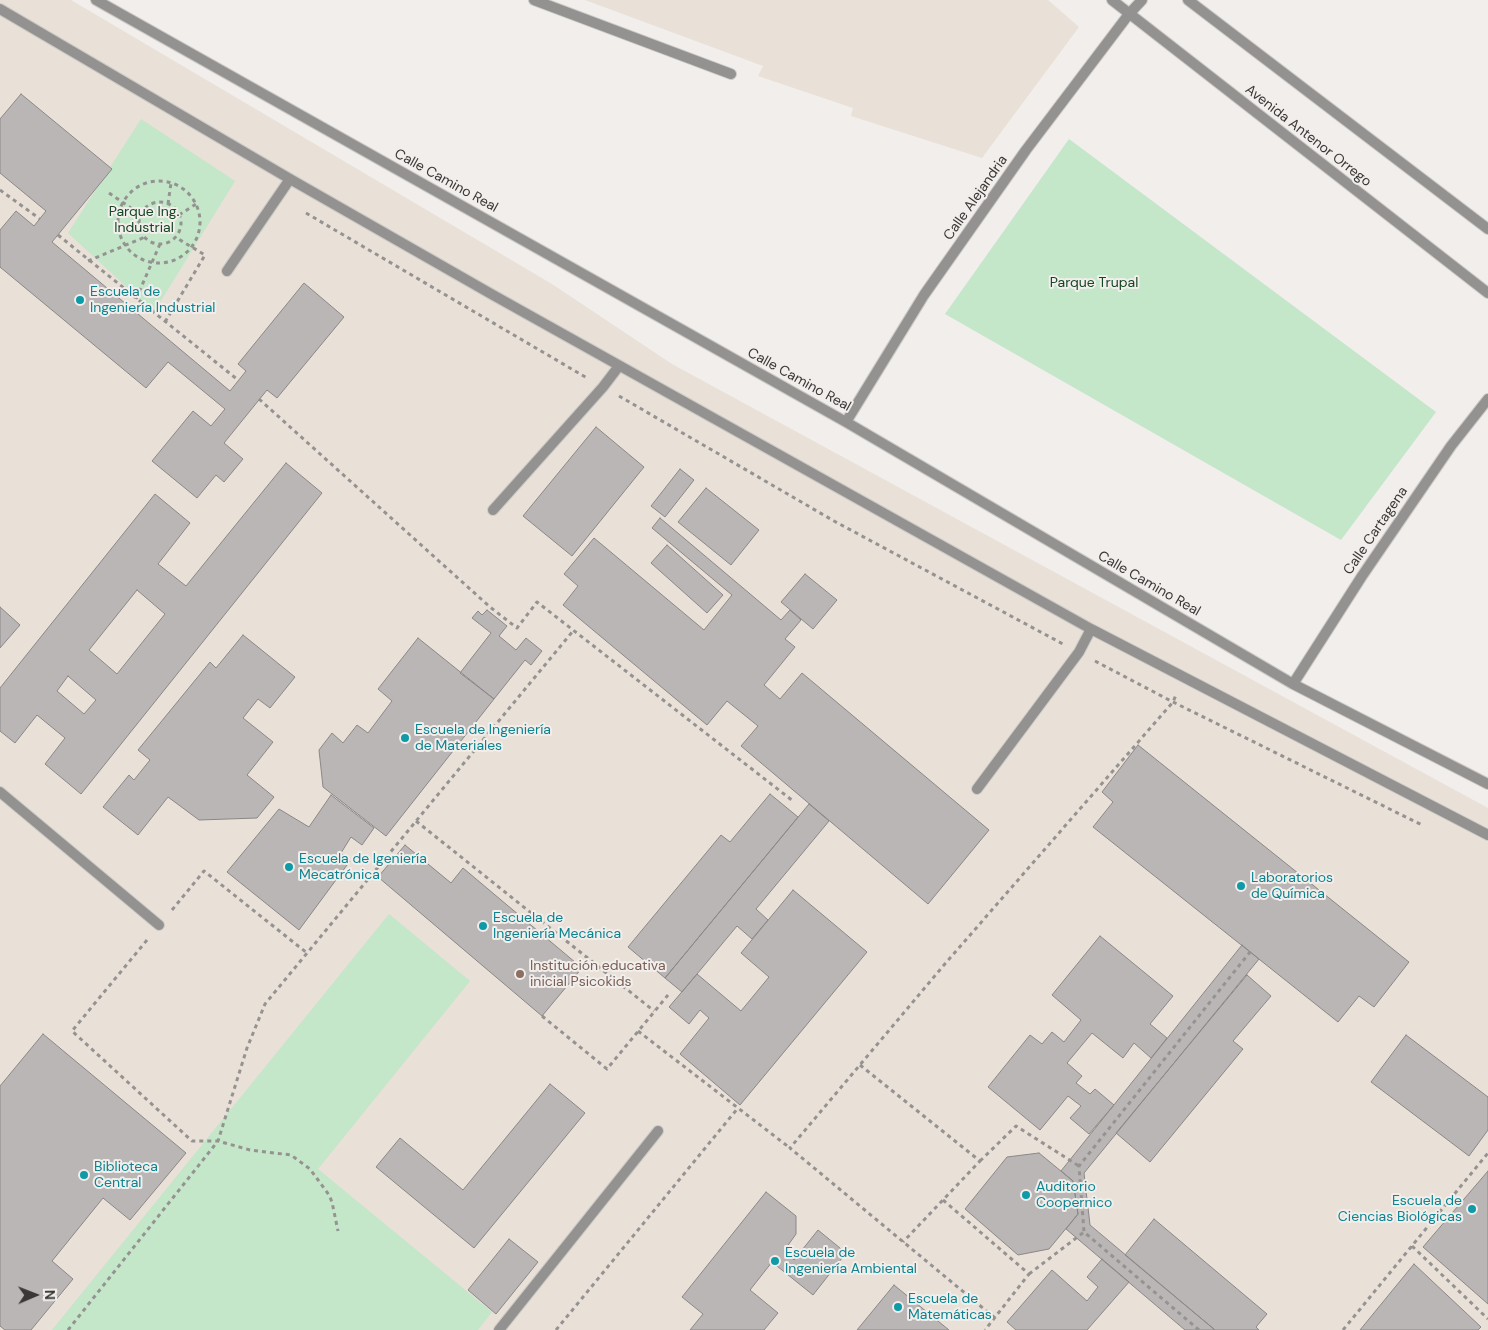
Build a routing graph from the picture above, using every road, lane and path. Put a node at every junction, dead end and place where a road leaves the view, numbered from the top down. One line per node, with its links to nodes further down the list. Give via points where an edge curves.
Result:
1 (96, 0): 38 (street, Calle Camino Real)
2 (534, 0): 8 (street)
3 (1112, 0): 7 (street, Avenida Antenor Orrego)
4 (1142, 0): 7 (street, Calle Alejandria)
5 (1188, 0): 20 (street)
6 (0, 9): 9 (street)
7 (1129, 14): 30 (street, Avenida Antenor Orrego); 38 (street, Calle Alejandria, via 1026,150 924,295)
8 (731, 74)
9 (290, 179): 13 (street); 33 (street)
10 (171, 183): 14 (path, via 160,181 139,187); 15 (path); 16 (path, via 181,188)
11 (0, 190): 19 (path)
12 (109, 193): 14 (path)
13 (278, 197): 29 (street); 35 (path)
14 (123, 203): 17 (path); 25 (path, via 119,224)
15 (168, 204): 17 (path, via 152,203); 18 (path)
16 (196, 204): 18 (path); 26 (path, via 200,226)
17 (141, 215): 22 (path, via 139,223)
18 (179, 215): 23 (path, via 179,231)
19 (40, 219)
20 (1488, 229)
21 (58, 235): 27 (path)
22 (145, 237): 24 (path); 25 (path)
23 (175, 237): 24 (path); 26 (path)
24 (160, 244): 28 (path)
25 (126, 246): 27 (path); 28 (path, via 142,260)
26 (192, 247): 28 (path, via 175,260); 32 (path, via 205,255)
27 (88, 261): 31 (path)
28 (152, 262): 31 (path)
29 (227, 271)
30 (1488, 293)
31 (136, 299): 32 (path)
32 (164, 322): 34 (path)
33 (619, 366): 35 (street); 40 (street)
34 (238, 380)
35 (603, 388): 39 (street); 42 (path, via 834,520)
36 (1488, 399): 44 (street, Calle Cartagena, via 1451,446 1362,576)
37 (259, 400): 41 (path, via 517,628 537,602)
38 (846, 422): 44 (street, Calle Camino Real)
39 (493, 510)
40 (1091, 629): 42 (street); 43 (street)
41 (574, 631): 49 (path); 50 (path)
42 (1079, 652): 45 (path); 47 (street)
43 (1184, 677): 45 (path); 52 (street)
44 (1293, 684): 46 (street, Calle Camino Real)
45 (1173, 702): 51 (path); 60 (path)
46 (1488, 784)
47 (977, 789)
48 (0, 792): 53 (street)
49 (793, 801)
50 (416, 821): 55 (path); 57 (path)
51 (1429, 829)
52 (1488, 835)
53 (159, 925): 55 (path, via 204,871); 63 (path, via 72,1031 192,1141)
54 (1250, 952): 67 (path)
55 (307, 953): 63 (path, via 265,1004 247,1048)
56 (668, 995): 57 (path)
57 (654, 1011): 59 (path)
58 (542, 1016): 59 (path, via 607,1069)
59 (638, 1031): 61 (path)
60 (860, 1066): 64 (path); 66 (path)
61 (738, 1108): 64 (path); 78 (path)
62 (658, 1131): 77 (street)
63 (218, 1141): 69 (path, via 250,1150 291,1155 310,1169 329,1195); 76 (path)
64 (790, 1148): 71 (path)
65 (1488, 1154): 72 (path)
66 (980, 1161): 67 (path, via 1016,1126); 68 (path)
67 (1079, 1166): 70 (path)
68 (943, 1200): 71 (path); 73 (path)
69 (338, 1231)
70 (1084, 1232): 73 (path); 80 (path)
71 (903, 1242): 74 (path)
72 (1412, 1246): 75 (path); 81 (path)
73 (1029, 1274): 74 (path)
74 (995, 1318): 79 (path)
75 (1488, 1319)
76 (68, 1330)
77 (499, 1330)
78 (556, 1330)
79 (984, 1330)
80 (1199, 1330)
81 (1343, 1330)

